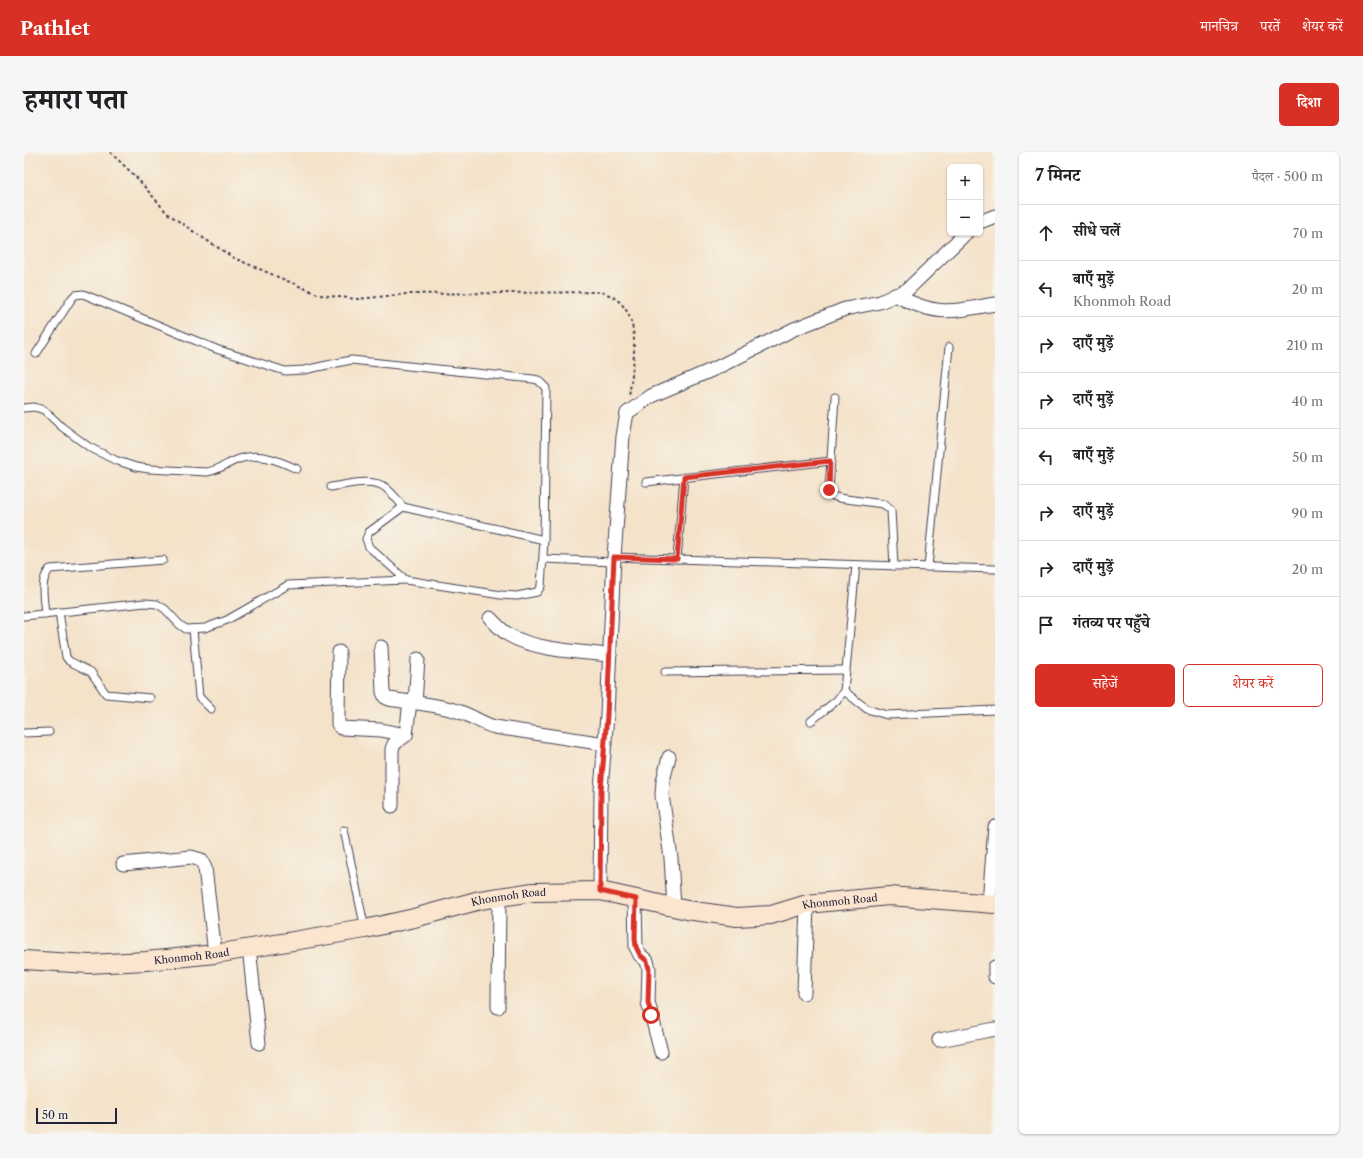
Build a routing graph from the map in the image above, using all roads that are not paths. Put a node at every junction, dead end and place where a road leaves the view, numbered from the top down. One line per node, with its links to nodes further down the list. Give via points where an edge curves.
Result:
1 (995, 216): 2 (street)
2 (983, 221)
3 (963, 236): 4 (street, via 907,290)
4 (895, 295): 5 (street, via 917,306 940,312); 20 (street, via 880,302 844,309 794,329 650,396 627,413)
5 (995, 304)
6 (949, 347): 23 (lane)
7 (36, 354): 16 (lane, via 72,298 83,294 201,344 285,370 304,370 351,360 538,380 544,384 547,392)
8 (835, 397): 10 (lane)
9 (24, 408): 11 (lane, via 44,410 89,447 136,467 207,472 239,459 257,455)
10 (830, 461): 12 (lane); 22 (lane, via 829,490 833,496 883,504 891,510)
11 (297, 469)
12 (684, 477): 13 (lane); 18 (lane)
13 (646, 482)
14 (331, 487): 15 (lane, via 372,482 380,484)
15 (403, 506): 16 (lane); 25 (lane, via 369,532 366,539 369,547)
16 (544, 540): 17 (lane)
17 (544, 559): 20 (lane); 25 (lane, via 541,586 537,592 530,595 501,595)
18 (677, 559): 20 (lane); 21 (lane)
19 (163, 560): 27 (lane, via 50,569 44,574 43,581)
20 (614, 560): 33 (street)
21 (856, 564): 22 (lane); 35 (lane)
22 (894, 566): 23 (lane)
23 (928, 567): 24 (lane)
24 (995, 569)
25 (406, 580): 30 (lane, via 288,585 214,626)
26 (58, 612): 27 (lane); 30 (lane, via 157,604 180,625); 38 (lane, via 64,652 69,661 91,672 106,694)
27 (45, 614): 28 (lane)
28 (24, 616)
29 (490, 618): 33 (street, via 509,635 518,639 559,649)
30 (193, 629): 40 (lane, via 199,697)
31 (381, 647): 39 (street, via 385,697)
32 (339, 652): 45 (street, via 338,724 341,728 381,730)
33 (610, 655): 46 (street)
34 (418, 659): 39 (street)
35 (846, 670): 36 (lane); 37 (lane)
36 (665, 672)
37 (844, 691): 41 (lane, via 867,709 887,715); 42 (lane)
38 (150, 698)
39 (413, 703): 45 (street); 46 (street, via 463,712 483,724 495,727)
40 (211, 709)
41 (995, 710)
42 (811, 721)
43 (49, 732): 44 (lane)
44 (24, 733)
45 (406, 735): 48 (street, via 394,744 392,749)
46 (605, 744): 52 (street, via 601,790)
47 (669, 757): 57 (street, via 662,795 671,851)
48 (392, 806)
49 (995, 827): 56 (street)
50 (344, 830): 58 (lane)
51 (123, 864): 60 (street, via 191,857 201,860 205,868)
52 (600, 891): 53 (main road, Khonmoh Road, via 533,892); 54 (main road, Khonmoh Road)
53 (499, 897): 58 (main road, Khonmoh Road); 65 (street)
54 (636, 899): 57 (main road, Khonmoh Road); 69 (street, via 636,947 647,961 649,969 648,1002)
55 (807, 904): 56 (main road, Khonmoh Road, via 889,896); 57 (main road, Khonmoh Road, via 771,915 754,917 736,917); 64 (street)
56 (992, 904)
57 (674, 907)
58 (365, 929): 59 (main road, Khonmoh Road)
59 (249, 947): 60 (main road, Khonmoh Road); 68 (street)
60 (215, 954): 61 (main road, Khonmoh Road, via 89,964)
61 (24, 960)
62 (995, 967): 63 (street)
63 (995, 977)
64 (804, 993)
65 (498, 1007)
66 (995, 1029): 67 (street)
67 (939, 1040)
68 (259, 1043)
69 (661, 1052)

